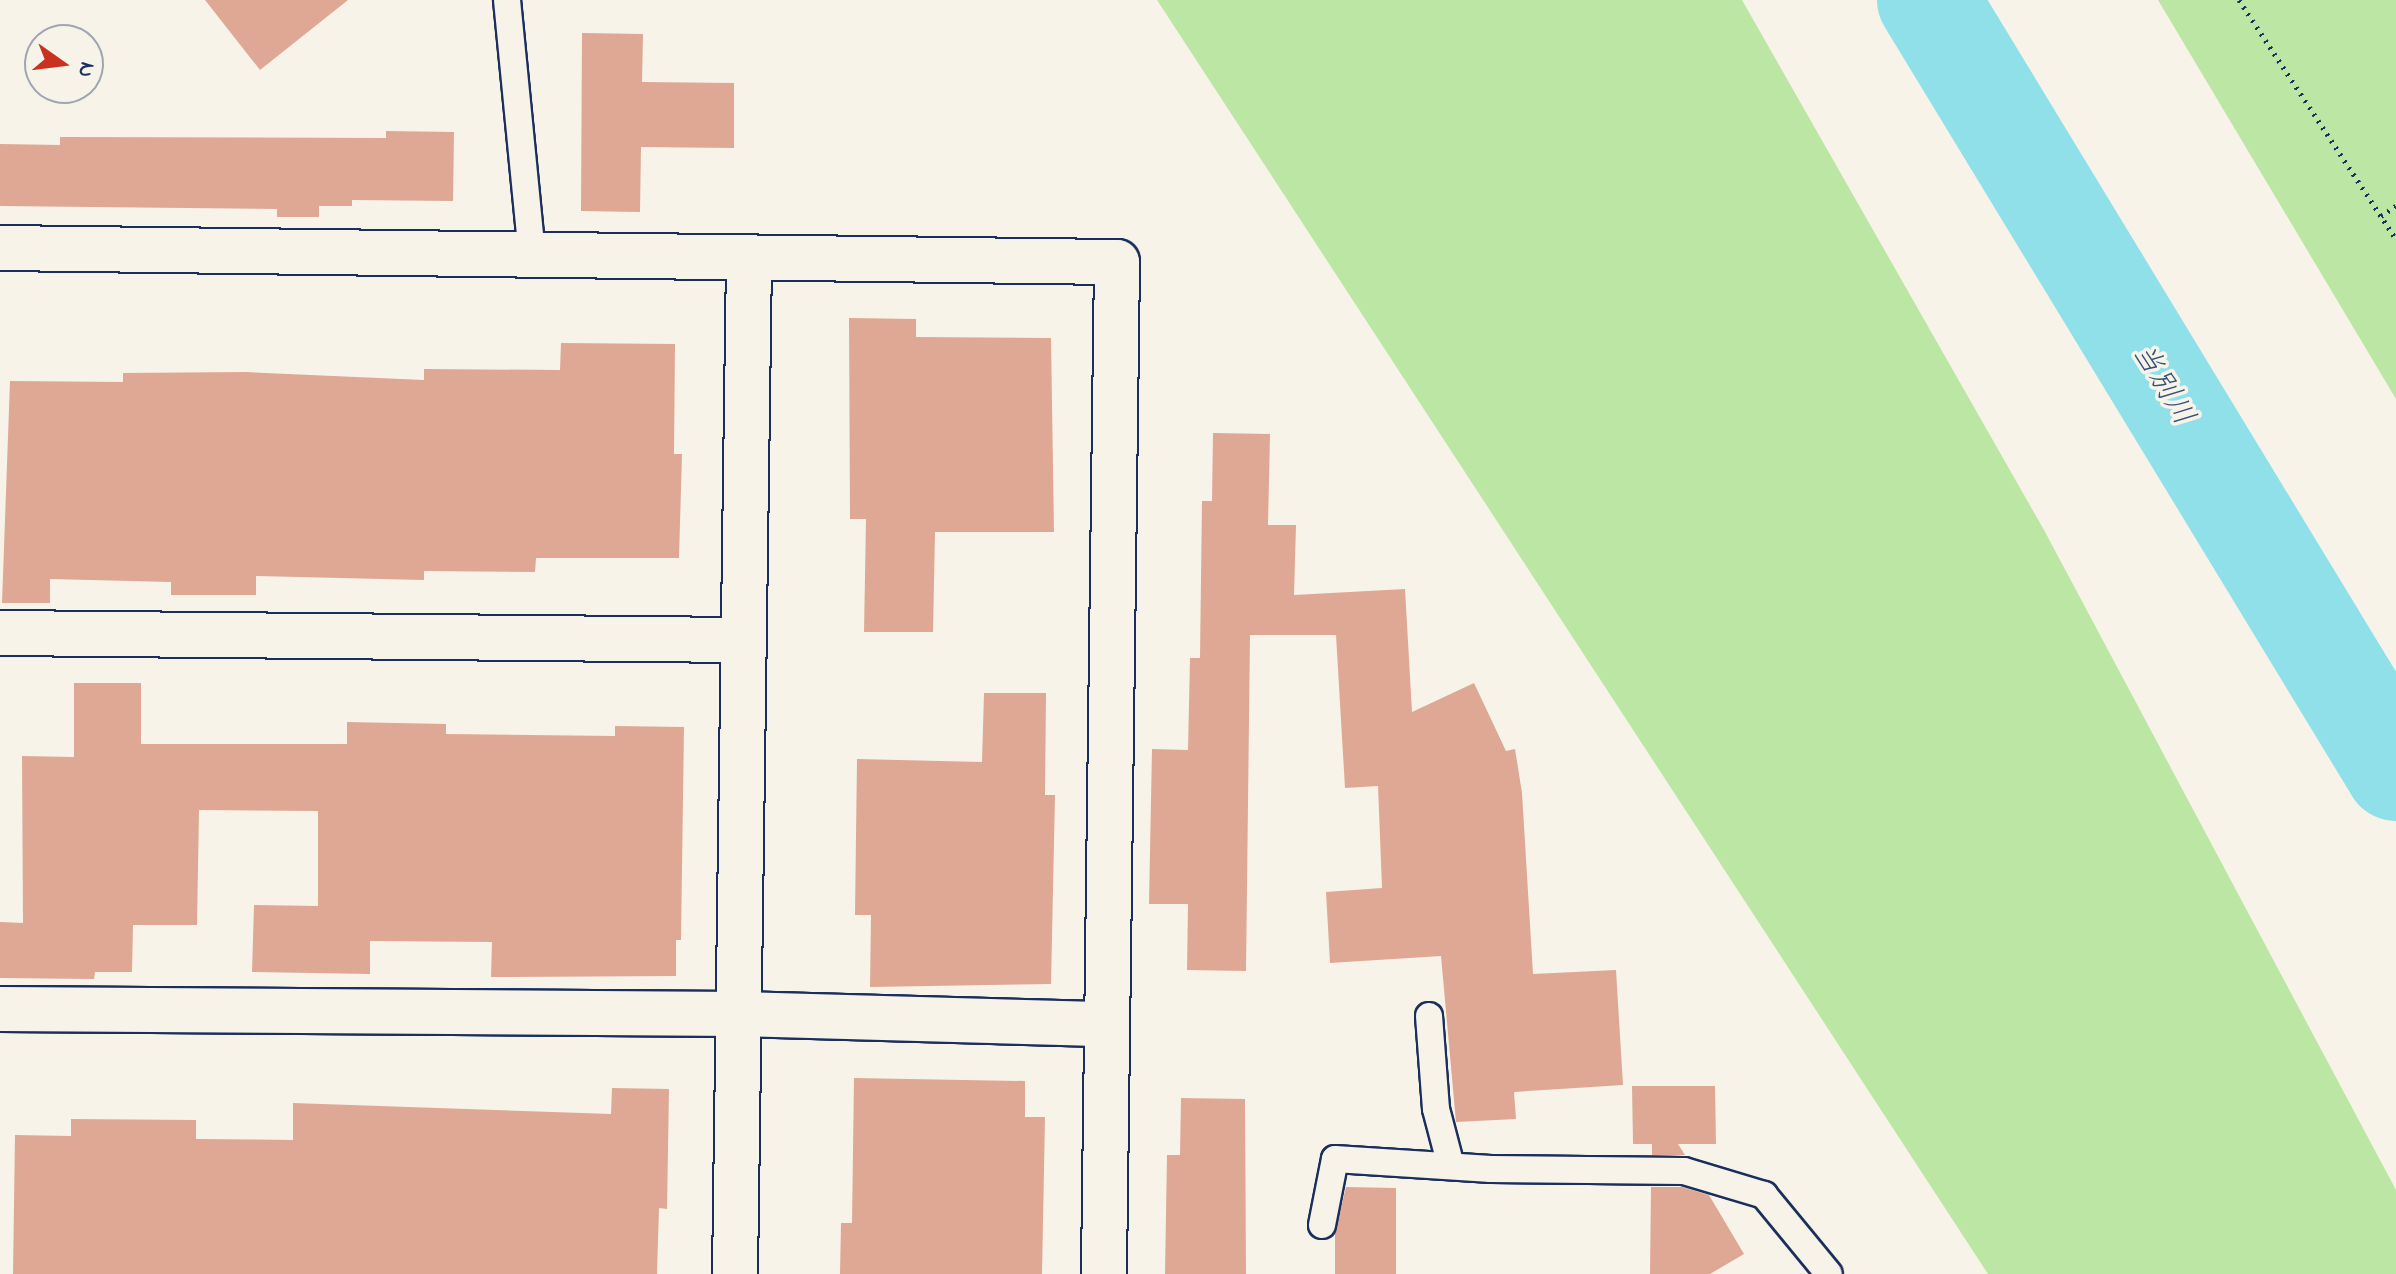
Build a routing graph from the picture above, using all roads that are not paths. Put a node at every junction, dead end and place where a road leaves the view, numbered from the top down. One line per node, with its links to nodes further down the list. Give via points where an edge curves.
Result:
1 (507, 0): 3 (lane)
2 (0, 248): 3 (street)
3 (532, 255): 4 (street)
4 (749, 257): 6 (street); 10 (street, via 1117,262)
5 (0, 633): 6 (street)
6 (744, 640): 8 (street)
7 (0, 1009): 8 (street)
8 (739, 1014): 10 (street); 13 (street)
9 (1429, 1016): 11 (lane, via 1436,1109)
10 (1107, 1024): 14 (street)
11 (1451, 1166): 12 (lane, via 1335,1159); 15 (lane, via 1684,1171 1764,1195)
12 (1322, 1225)
13 (735, 1274)
14 (1104, 1274)
15 (1829, 1274)

